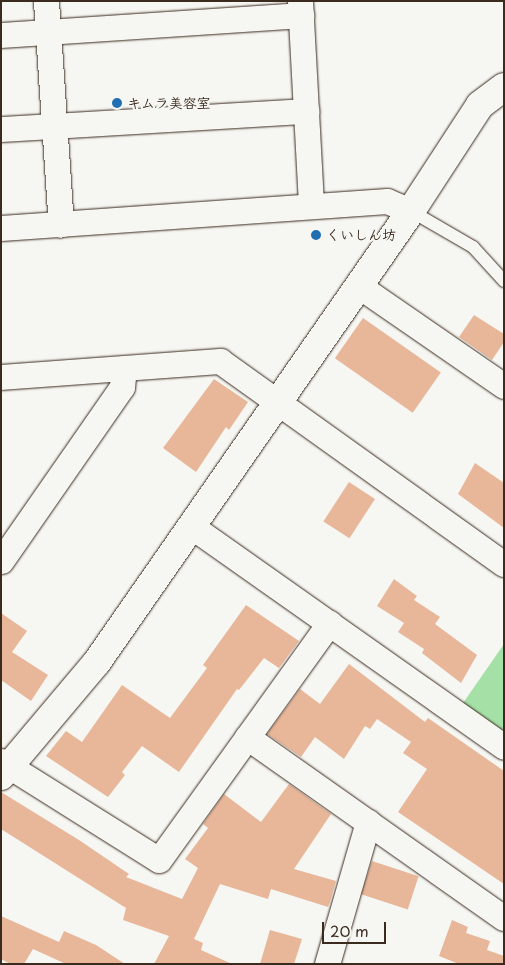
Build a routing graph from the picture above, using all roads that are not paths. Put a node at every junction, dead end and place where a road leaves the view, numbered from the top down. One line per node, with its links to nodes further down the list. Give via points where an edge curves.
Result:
1 (46, 1): 3 (street)
2 (301, 8): 3 (street); 6 (street)
3 (48, 32): 4 (street); 7 (street)
4 (1, 35)
5 (504, 87): 10 (street, via 480,104)
6 (306, 111): 7 (street); 9 (street)
7 (54, 126): 8 (street); 11 (street)
8 (1, 129)
9 (311, 206): 10 (street, via 387,201); 11 (street)
10 (410, 211): 13 (lane, via 473,247); 14 (street)
11 (61, 224): 12 (street)
12 (1, 228)
13 (504, 281)
14 (359, 286): 17 (street); 18 (street)
15 (124, 368): 16 (street); 18 (street, via 220,361); 20 (street, via 122,387)
16 (1, 377)
17 (504, 386)
18 (277, 402): 19 (street); 22 (street)
19 (191, 526): 23 (street); 26 (street, via 97,662)
20 (11, 529): 21 (street)
21 (1, 561)
22 (504, 564)
23 (328, 623): 24 (street); 25 (street)
24 (247, 737): 26 (street, via 159,860); 27 (street)
25 (504, 747)
26 (4, 768)
27 (368, 822): 28 (street); 29 (street)
28 (504, 918)
29 (327, 964)

